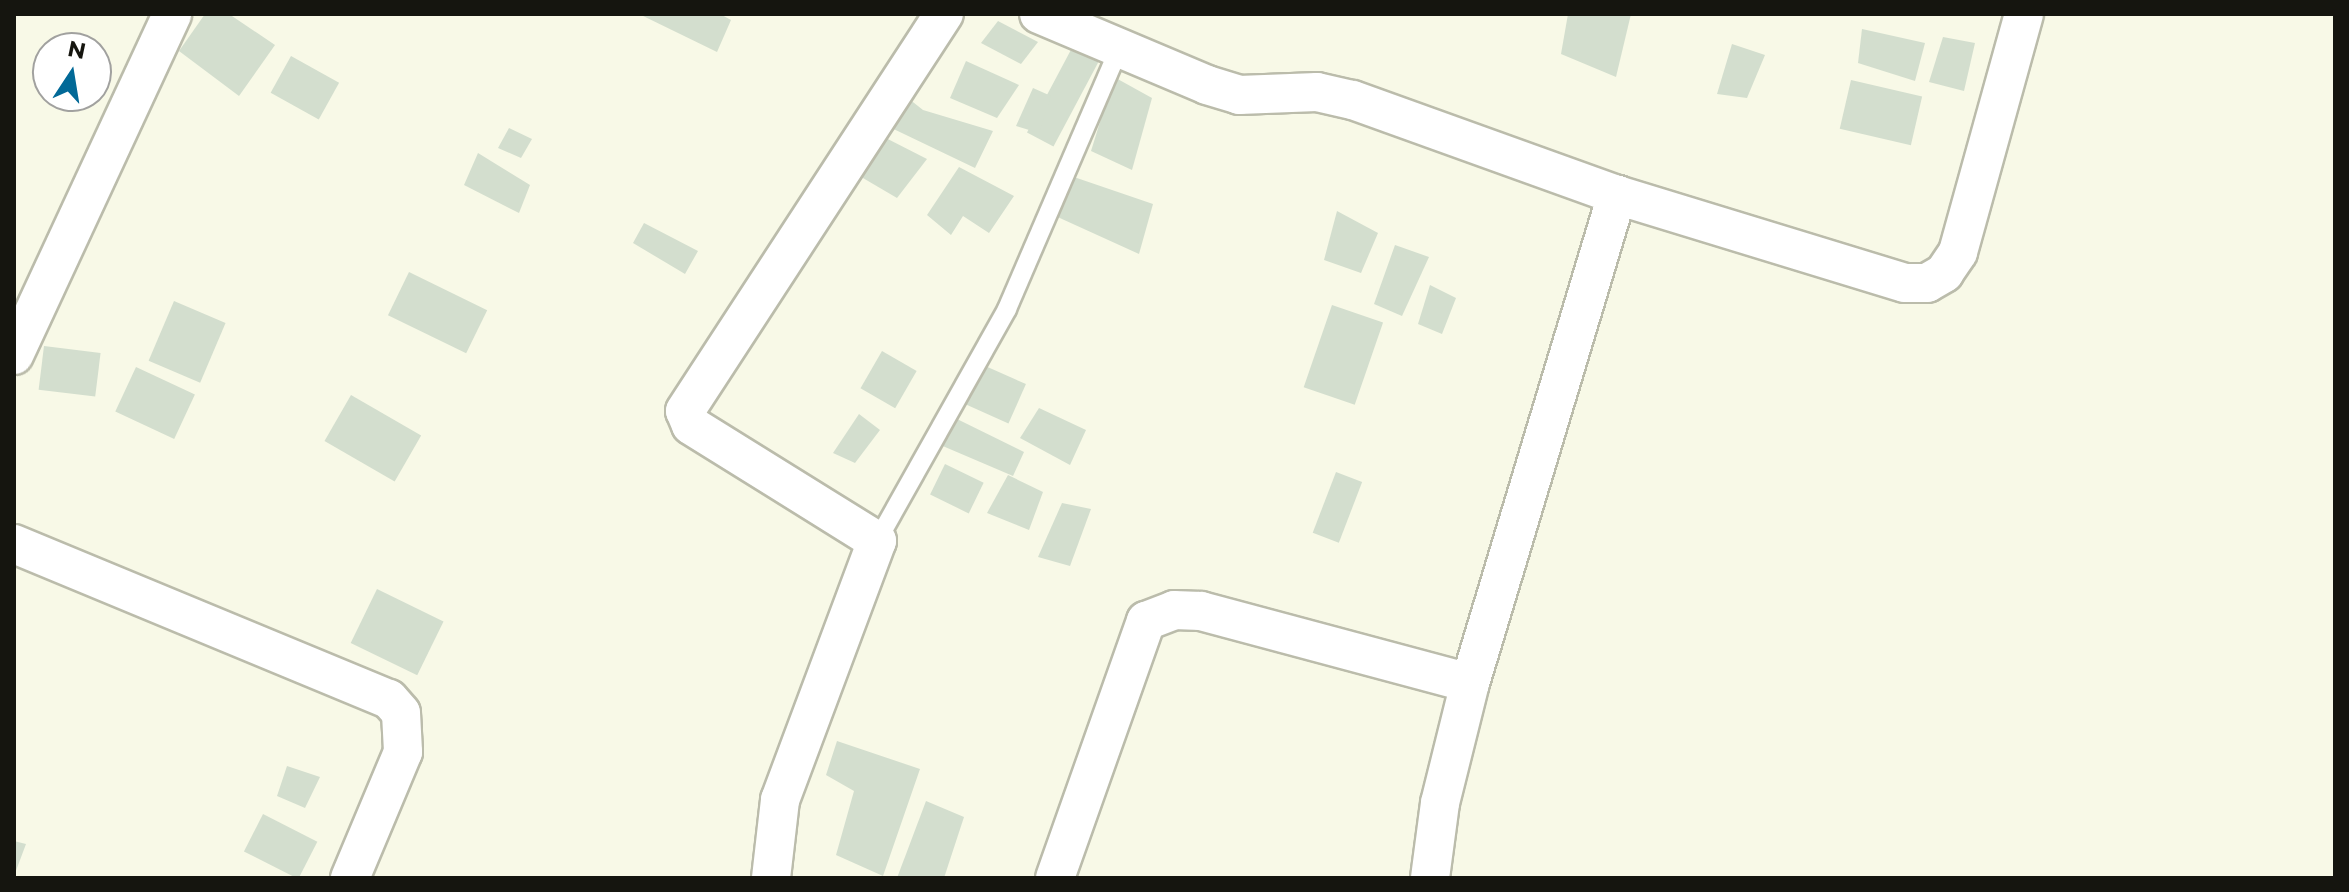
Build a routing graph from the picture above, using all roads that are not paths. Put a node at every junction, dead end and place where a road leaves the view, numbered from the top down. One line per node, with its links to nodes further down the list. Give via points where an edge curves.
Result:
1 (172, 14): 7 (street)
2 (944, 14): 8 (street, via 685,411 691,425)
3 (1039, 14): 5 (street)
4 (2024, 14): 6 (street, via 1958,252 1944,273 1927,283 1905,283)
5 (1119, 49): 6 (street, via 1239,95 1317,92 1353,100); 8 (lane, via 1007,309)
6 (1617, 195): 10 (street)
7 (14, 355)
8 (877, 541): 12 (street, via 780,800)
9 (14, 544): 11 (street, via 389,699 401,713 403,752)
10 (1470, 683): 13 (street, via 1201,611 1174,610 1146,621); 14 (street, via 1440,803)
11 (350, 878)
12 (771, 878)
13 (1055, 878)
14 (1430, 878)

